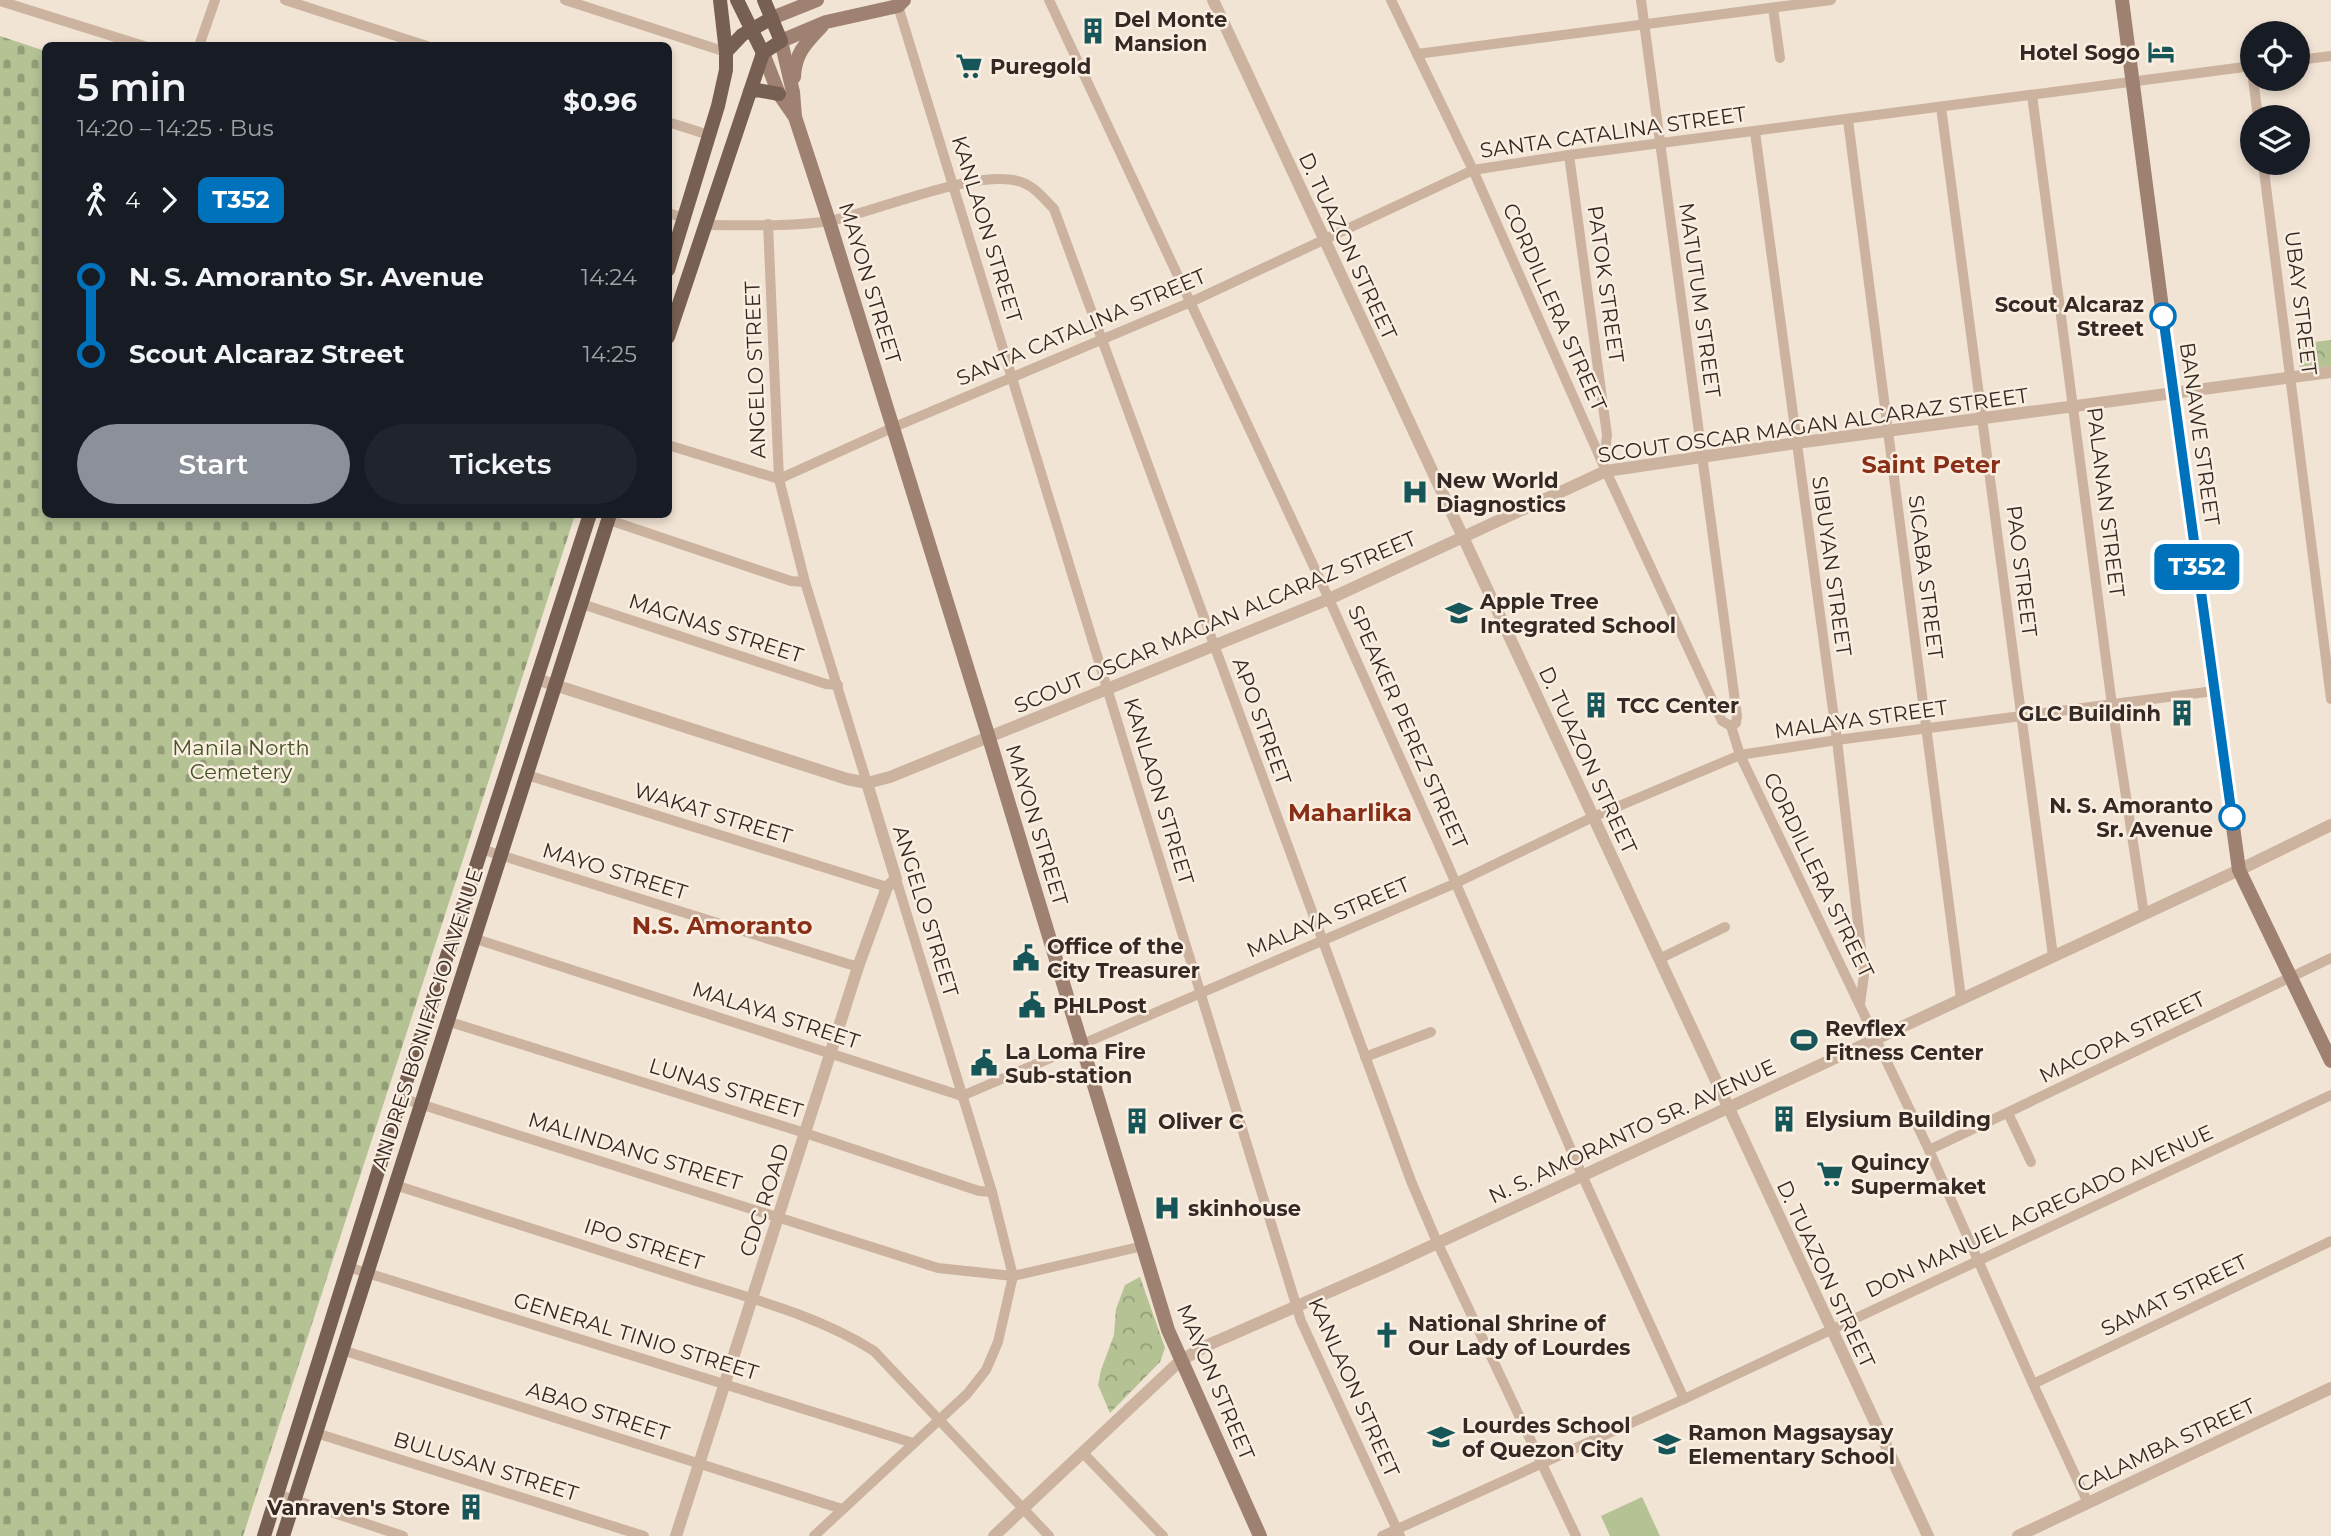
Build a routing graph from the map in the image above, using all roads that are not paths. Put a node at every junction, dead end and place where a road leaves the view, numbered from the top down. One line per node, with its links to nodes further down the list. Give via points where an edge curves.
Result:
1 (215, 0): 23 (street)
2 (285, 0): 24 (street)
3 (565, 0): 25 (street)
4 (720, 0): 25 (main road)
5 (737, 0): 20 (main road)
6 (764, 0): 17 (main road)
7 (817, 0): 17 (main road)
8 (1049, 0): 53 (street, SPEAKER PEREZ STREET)
9 (1213, 0): 51 (street, D. TUAZON STREET)
10 (1391, 0): 27 (street, CORDILLERA STREET)
11 (1641, 0): 19 (street, MATUTUM STREET)
12 (1831, 0): 16 (street)
13 (2122, 0): 32 (main road, BANAWE STREET)
14 (0, 1): 22 (street)
15 (901, 3): 18 (main road); 45 (street, KANLAON STREET)
16 (1773, 8): 19 (street); 29 (street)
17 (772, 19): 20 (main road); 21 (main road)
18 (826, 22): 21 (main road); 34 (main road, via 798,53)
19 (1644, 25): 27 (street); 41 (street, MATUTUM STREET)
20 (751, 28): 25 (main road); 26 (main road)
21 (781, 41): 26 (main road); 34 (main road, MAYON STREET)
22 (131, 42)
23 (200, 42)
24 (415, 42)
25 (726, 52): 40 (main road, via 726,70)
26 (763, 53): 33 (main road); 34 (main road, MAYON STREET)
27 (1417, 54): 43 (street, CORDILLERA STREET)
28 (2331, 56): 30 (street)
29 (1780, 58)
30 (2310, 59)
31 (2240, 68): 32 (street, SANTA CATALINA STREET)
32 (2133, 82): 35 (street, SANTA CATALINA STREET); 59 (main road, BANAWE STREET)
33 (750, 92): 34 (main road); 49 (main road)
34 (786, 93): 48 (main road, MAYON STREET)
35 (2032, 95): 36 (street, SANTA CATALINA STREET); 60 (street, PALANAN STREET)
36 (1941, 107): 37 (street, SANTA CATALINA STREET); 61 (street, PAO STREET)
37 (1848, 120): 39 (street, SANTA CATALINA STREET); 63 (street, SICABA STREET)
38 (672, 123): 40 (street)
39 (1755, 132): 41 (street, SANTA CATALINA STREET); 64 (street, SIBUYAN STREET)
40 (709, 135): 47 (main road)
41 (1660, 144): 42 (street, SANTA CATALINA STREET); 66 (street, MATUTUM STREET)
42 (1569, 155): 43 (street, SANTA CATALINA STREET); 67 (street, PATOK STREET, via 1607,435)
43 (1473, 170): 51 (street, SANTA CATALINA STREET); 67 (street, CORDILLERA STREET)
44 (2265, 175): 57 (street, UBAY STREET)
45 (953, 185): 48 (street, APO STREET); 55 (street, APO STREET, via 1008,179 1026,184 1054,209); 58 (street, KANLAON STREET)
46 (672, 214): 47 (street)
47 (685, 218): 52 (main road)
48 (829, 221): 50 (street, APO STREET); 62 (main road, MAYON STREET)
49 (706, 225): 50 (street, APO STREET); 54 (main road)
50 (768, 225): 68 (street, ANGELO STREET)
51 (1323, 240): 53 (street, SANTA CATALINA STREET); 72 (street, D. TUAZON STREET)
52 (672, 258)
53 (1191, 302): 55 (street, SANTA CATALINA STREET); 74 (street, SPEAKER PEREZ STREET)
54 (672, 325)
55 (1101, 341): 58 (street, SANTA CATALINA STREET); 76 (street, APO STREET)
56 (2331, 372): 57 (street, SCOUT OSCAR MAGAN ALCARAZ STREET)
57 (2291, 376): 59 (street, SCOUT OSCAR MAGAN ALCARAZ STREET); 82 (street, UBAY STREET)
58 (1013, 377): 62 (street, SANTA CATALINA STREET); 80 (street, KANLAON STREET)
59 (2173, 393): 60 (street, SCOUT OSCAR MAGAN ALCARAZ STREET); 81 (main road, BANAWE STREET)
60 (2074, 406): 61 (street, SCOUT OSCAR MAGAN ALCARAZ STREET); 83 (street, PALANAN STREET)
61 (1983, 420): 63 (street, SCOUT OSCAR MAGAN ALCARAZ STREET); 84 (street, PAO STREET)
62 (892, 428): 68 (street, SANTA CATALINA STREET); 87 (main road, MAYON STREET)
63 (1888, 432): 64 (street, SCOUT OSCAR MAGAN ALCARAZ STREET); 86 (street, SICABA STREET)
64 (1796, 443): 66 (street, SCOUT OSCAR MAGAN ALCARAZ STREET); 88 (street, SIBUYAN STREET)
65 (672, 446): 68 (street)
66 (1702, 457): 67 (street, SCOUT OSCAR MAGAN ALCARAZ STREET); 85 (street, MATUTUM STREET, via 1737,716 1737,723)
67 (1604, 465): 72 (street, SCOUT OSCAR MAGAN ALCARAZ STREET); 85 (street, CORDILLERA STREET, via 1721,721)
68 (779, 479): 73 (street, ANGELO STREET)
69 (589, 518): 77 (main road, ANDRES BONIFACIO AVENUE)
70 (609, 518): 75 (main road, ANDRES BONIFACIO AVENUE)
71 (612, 518): 73 (street)
72 (1463, 537): 74 (street, SCOUT OSCAR MAGAN ALCARAZ STREET); 92 (street, D. TUAZON STREET)
73 (805, 582): 78 (street, ANGELO STREET)
74 (1329, 599): 76 (street, SCOUT OSCAR MAGAN ALCARAZ STREET); 98 (street, SPEAKER PEREZ STREET)
75 (582, 604): 78 (street, MAGNAS STREET); 79 (main road, ANDRES BONIFACIO AVENUE)
76 (1214, 646): 80 (street, SCOUT OSCAR MAGAN ALCARAZ STREET); 102 (street, APO STREET)
77 (536, 679): 79 (street); 94 (main road, ANDRES BONIFACIO AVENUE)
78 (838, 685): 91 (street, ANGELO STREET)
79 (555, 686): 90 (main road, ANDRES BONIFACIO AVENUE); 91 (street)
80 (1108, 690): 87 (street, SCOUT OSCAR MAGAN ALCARAZ STREET); 108 (street, KANLAON STREET)
81 (2214, 691): 83 (street, MALAYA STREET); 96 (main road, BANAWE STREET)
82 (2331, 699)
83 (2112, 705): 84 (street, MALAYA STREET); 99 (street, PALANAN STREET)
84 (2022, 717): 86 (street, MALAYA STREET); 103 (street, PAO STREET)
85 (1731, 726): 89 (street, CORDILLERA STREET)
86 (1926, 730): 88 (street, MALAYA STREET); 109 (street, SICABA STREET)
87 (989, 738): 91 (street, SCOUT OSCAR MAGAN ALCARAZ STREET); 114 (main road, MAYON STREET)
88 (1837, 740): 89 (street, MALAYA STREET); 110 (street, SIBUYAN STREET, via 1864,975)
89 (1740, 755): 92 (street, MALAYA STREET); 110 (street, CORDILLERA STREET)
90 (527, 775): 95 (main road, ANDRES BONIFACIO AVENUE); 97 (street, WAKAT STREET)
91 (867, 783): 97 (street, ANGELO STREET)
92 (1593, 817): 98 (street, MALAYA STREET); 105 (street, D. TUAZON STREET)
93 (2331, 825): 96 (street, N. S. AMORANTO SR. AVENUE)
94 (481, 849): 95 (street, MAYO STREET); 120 (main road, ANDRES BONIFACIO AVENUE)
95 (501, 856): 101 (main road, ANDRES BONIFACIO AVENUE); 106 (street, MAYO STREET)
96 (2239, 870): 99 (street, N. S. AMORANTO SR. AVENUE); 107 (main road, BANAWE STREET)
97 (891, 883): 106 (street, CDC ROAD); 119 (street, ANGELO STREET)
98 (1456, 883): 102 (street, MALAYA STREET); 127 (street, SPEAKER PEREZ STREET)
99 (2144, 914): 103 (street, N. S. AMORANTO SR. AVENUE)
100 (1725, 927): 105 (street)
101 (473, 938): 111 (main road, ANDRES BONIFACIO AVENUE); 115 (street, MALAYA STREET)
102 (1323, 941): 108 (street, MALAYA STREET); 116 (street, APO STREET)
103 (2053, 956): 109 (street, N. S. AMORANTO SR. AVENUE)
104 (2331, 958): 107 (street, MACOPA STREET)
105 (1659, 959): 122 (street, D. TUAZON STREET)
106 (858, 967): 115 (street, CDC ROAD)
107 (2290, 976): 117 (main road, BANAWE STREET); 123 (street, MACOPA STREET)
108 (1201, 992): 114 (street, MALAYA STREET); 139 (street, KANLAON STREET)
109 (1961, 998): 113 (street, N. S. AMORANTO SR. AVENUE)
110 (1860, 1005): 113 (street, CORDILLERA STREET)
111 (447, 1021): 121 (main road, ANDRES BONIFACIO AVENUE); 124 (street, LUNAS STREET)
112 (1431, 1032): 116 (street)
113 (1875, 1039): 122 (street, N. S. AMORANTO SR. AVENUE); 125 (street, CORDILLERA STREET)
114 (1080, 1045): 119 (street, MALAYA STREET); 133 (main road, MAYON STREET)
115 (831, 1053): 119 (street, MALAYA STREET); 124 (street, CDC ROAD)
116 (1366, 1057): 132 (street, APO STREET)
117 (2331, 1061)
118 (2331, 1095): 134 (street, DON MANUEL AGREGADO AVENUE)
119 (962, 1096): 129 (street, ANGELO STREET)
120 (401, 1098): 121 (street, MALINDANG STREET); 135 (main road, ANDRES BONIFACIO AVENUE)
121 (421, 1105): 128 (main road, ANDRES BONIFACIO AVENUE); 130 (street, MALINDANG STREET)
122 (1727, 1107): 127 (street, N. S. AMORANTO SR. AVENUE); 140 (street, D. TUAZON STREET)
123 (2008, 1113): 125 (street, MACOPA STREET); 126 (street)
124 (805, 1133): 129 (street, LUNAS STREET); 130 (street, CDC ROAD)
125 (1929, 1150): 134 (street, CORDILLERA STREET)
126 (2031, 1162)
127 (1582, 1175): 132 (street, N. S. AMORANTO SR. AVENUE); 146 (street, SPEAKER PEREZ STREET)
128 (395, 1185): 136 (main road, ANDRES BONIFACIO AVENUE); 138 (street, IPO STREET)
129 (992, 1192): 137 (street, ANGELO STREET)
130 (778, 1216): 137 (street, MALINDANG STREET, via 939,1268); 138 (street, CDC ROAD)
131 (2331, 1241): 144 (street, SAMAT STREET)
132 (1437, 1242): 139 (street, N. S. AMORANTO SR. AVENUE); 151 (street, APO STREET)
133 (1143, 1246): 137 (street, MALINDANG STREET); 142 (main road, MAYON STREET)
134 (1977, 1260): 140 (street, DON MANUEL AGREGADO AVENUE); 144 (street, CORDILLERA STREET)
135 (348, 1267): 136 (street, GENERAL TINIO STREET); 153 (main road, ANDRES BONIFACIO AVENUE)
136 (367, 1273): 141 (main road, ANDRES BONIFACIO AVENUE); 143 (street, GENERAL TINIO STREET)
137 (1013, 1276): 147 (street, ANGELO STREET, via 998,1342 986,1370)
138 (752, 1299): 143 (street, CDC ROAD); 147 (street, IPO STREET, via 835,1329 874,1351)
139 (1296, 1307): 142 (street, N. S. AMORANTO SR. AVENUE); 158 (street, KANLAON STREET)
140 (1831, 1330): 146 (street, DON MANUEL AGREGADO AVENUE); 171 (street, D. TUAZON STREET)
141 (342, 1350): 148 (main road, ANDRES BONIFACIO AVENUE); 152 (street, ABAO STREET)
142 (1180, 1360): 150 (street, N. S. AMORANTO SR. AVENUE); 168 (main road, MAYON STREET)
143 (726, 1383): 149 (street, GENERAL TINIO STREET); 152 (street, CDC ROAD)
144 (2033, 1384): 155 (street, CORDILLERA STREET)
145 (2331, 1388): 155 (street, CALAMBA STREET)
146 (1684, 1398): 151 (street, DON MANUEL AGREGADO AVENUE)
147 (939, 1419): 149 (street, ANGELO STREET); 156 (street, IPO STREET)
148 (316, 1433): 154 (main road, ANDRES BONIFACIO AVENUE); 162 (street, BULUSAN STREET)
149 (913, 1443): 157 (street, ANGELO STREET)
150 (1083, 1452): 156 (street, N. S. AMORANTO SR. AVENUE); 167 (street)
151 (1541, 1462): 158 (street, DON MANUEL AGREGADO AVENUE); 170 (street, APO STREET)
152 (699, 1464): 157 (street, ABAO STREET); 163 (street, CDC ROAD)
153 (277, 1494): 154 (street); 159 (main road, ANDRES BONIFACIO AVENUE)
154 (294, 1500): 160 (main road, ANDRES BONIFACIO AVENUE); 161 (street)
155 (2088, 1503): 172 (street, CALAMBA STREET)
156 (1023, 1508): 165 (street, N. S. AMORANTO SR. AVENUE); 166 (street, IPO STREET)
157 (842, 1509): 164 (street, ANGELO STREET)
158 (1398, 1533): 169 (street, DON MANUEL AGREGADO AVENUE)
159 (264, 1536)
160 (283, 1536)
161 (402, 1536)
162 (644, 1536)
163 (676, 1536)
164 (814, 1536)
165 (994, 1536)
166 (1049, 1536)
167 (1163, 1536)
168 (1260, 1536)
169 (1382, 1536)
170 (1576, 1536)
171 (1928, 1536)
172 (2018, 1536)

